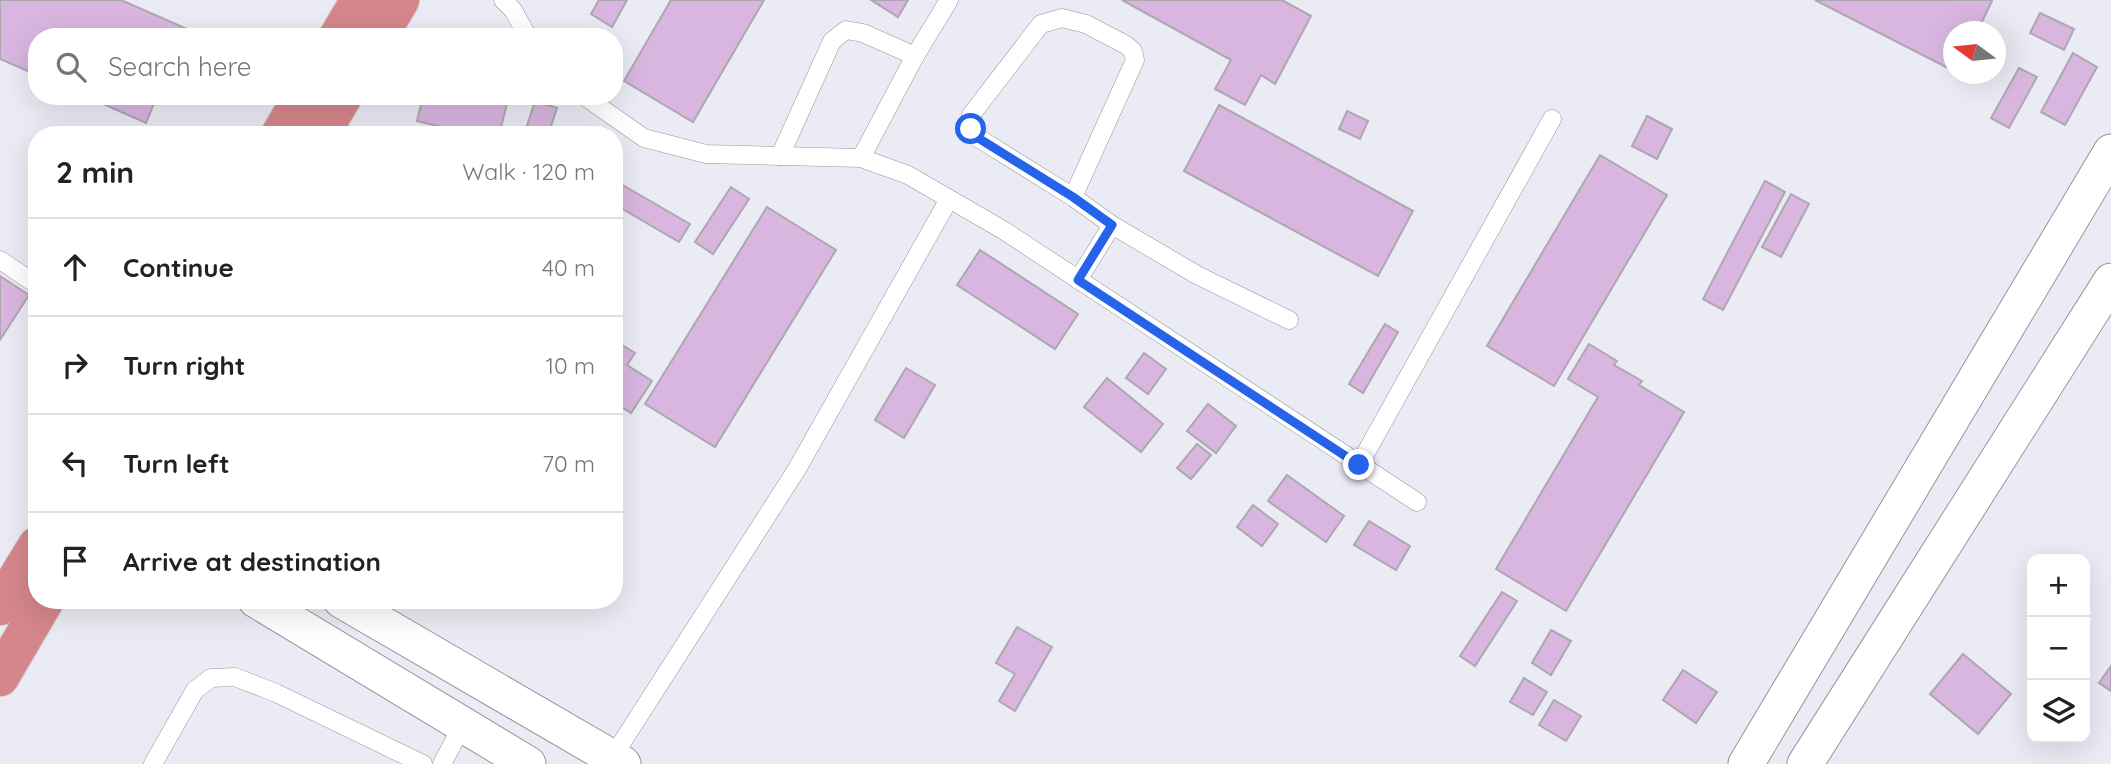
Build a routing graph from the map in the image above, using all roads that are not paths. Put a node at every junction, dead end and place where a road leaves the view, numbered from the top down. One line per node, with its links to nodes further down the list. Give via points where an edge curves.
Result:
1 (360, 0): 5 (highway)
2 (400, 0): 6 (highway)
3 (503, 0): 7 (lane)
4 (949, 0): 8 (lane)
5 (343, 28)
6 (383, 28)
7 (523, 28)
8 (915, 57): 16 (lane, via 846,30 832,41); 17 (lane)
9 (298, 105): 13 (highway)
10 (338, 105): 14 (highway)
11 (597, 105): 16 (lane, via 644,138 706,154)
12 (1552, 119): 26 (lane)
13 (285, 126)
14 (325, 126)
15 (2111, 152): 40 (street)
16 (780, 156): 17 (lane)
17 (861, 158): 19 (lane, via 908,175)
18 (1073, 197): 18 (lane, via 1135,60 1126,45 1086,24 1062,18 1041,24 971,115 971,129 975,136); 20 (lane)
19 (949, 199): 23 (lane); 35 (lane, via 797,469)
20 (1112, 225): 23 (lane); 25 (lane, via 1197,275)
21 (0, 260): 22 (lane)
22 (28, 279)
23 (1078, 280): 26 (lane)
24 (2111, 281): 41 (street)
25 (1289, 320)
26 (1359, 465): 27 (lane)
27 (1417, 502)
28 (28, 561): 29 (highway)
29 (0, 606)
30 (40, 609): 33 (highway)
31 (271, 609): 34 (street)
32 (356, 609): 35 (street)
33 (0, 677)
34 (462, 726): 38 (lane); 39 (street)
35 (618, 761)
36 (153, 764): 37 (lane, via 195,690 211,678 235,677)
37 (423, 764)
38 (442, 764)
39 (528, 764)
40 (1746, 764)
41 (1805, 764)

